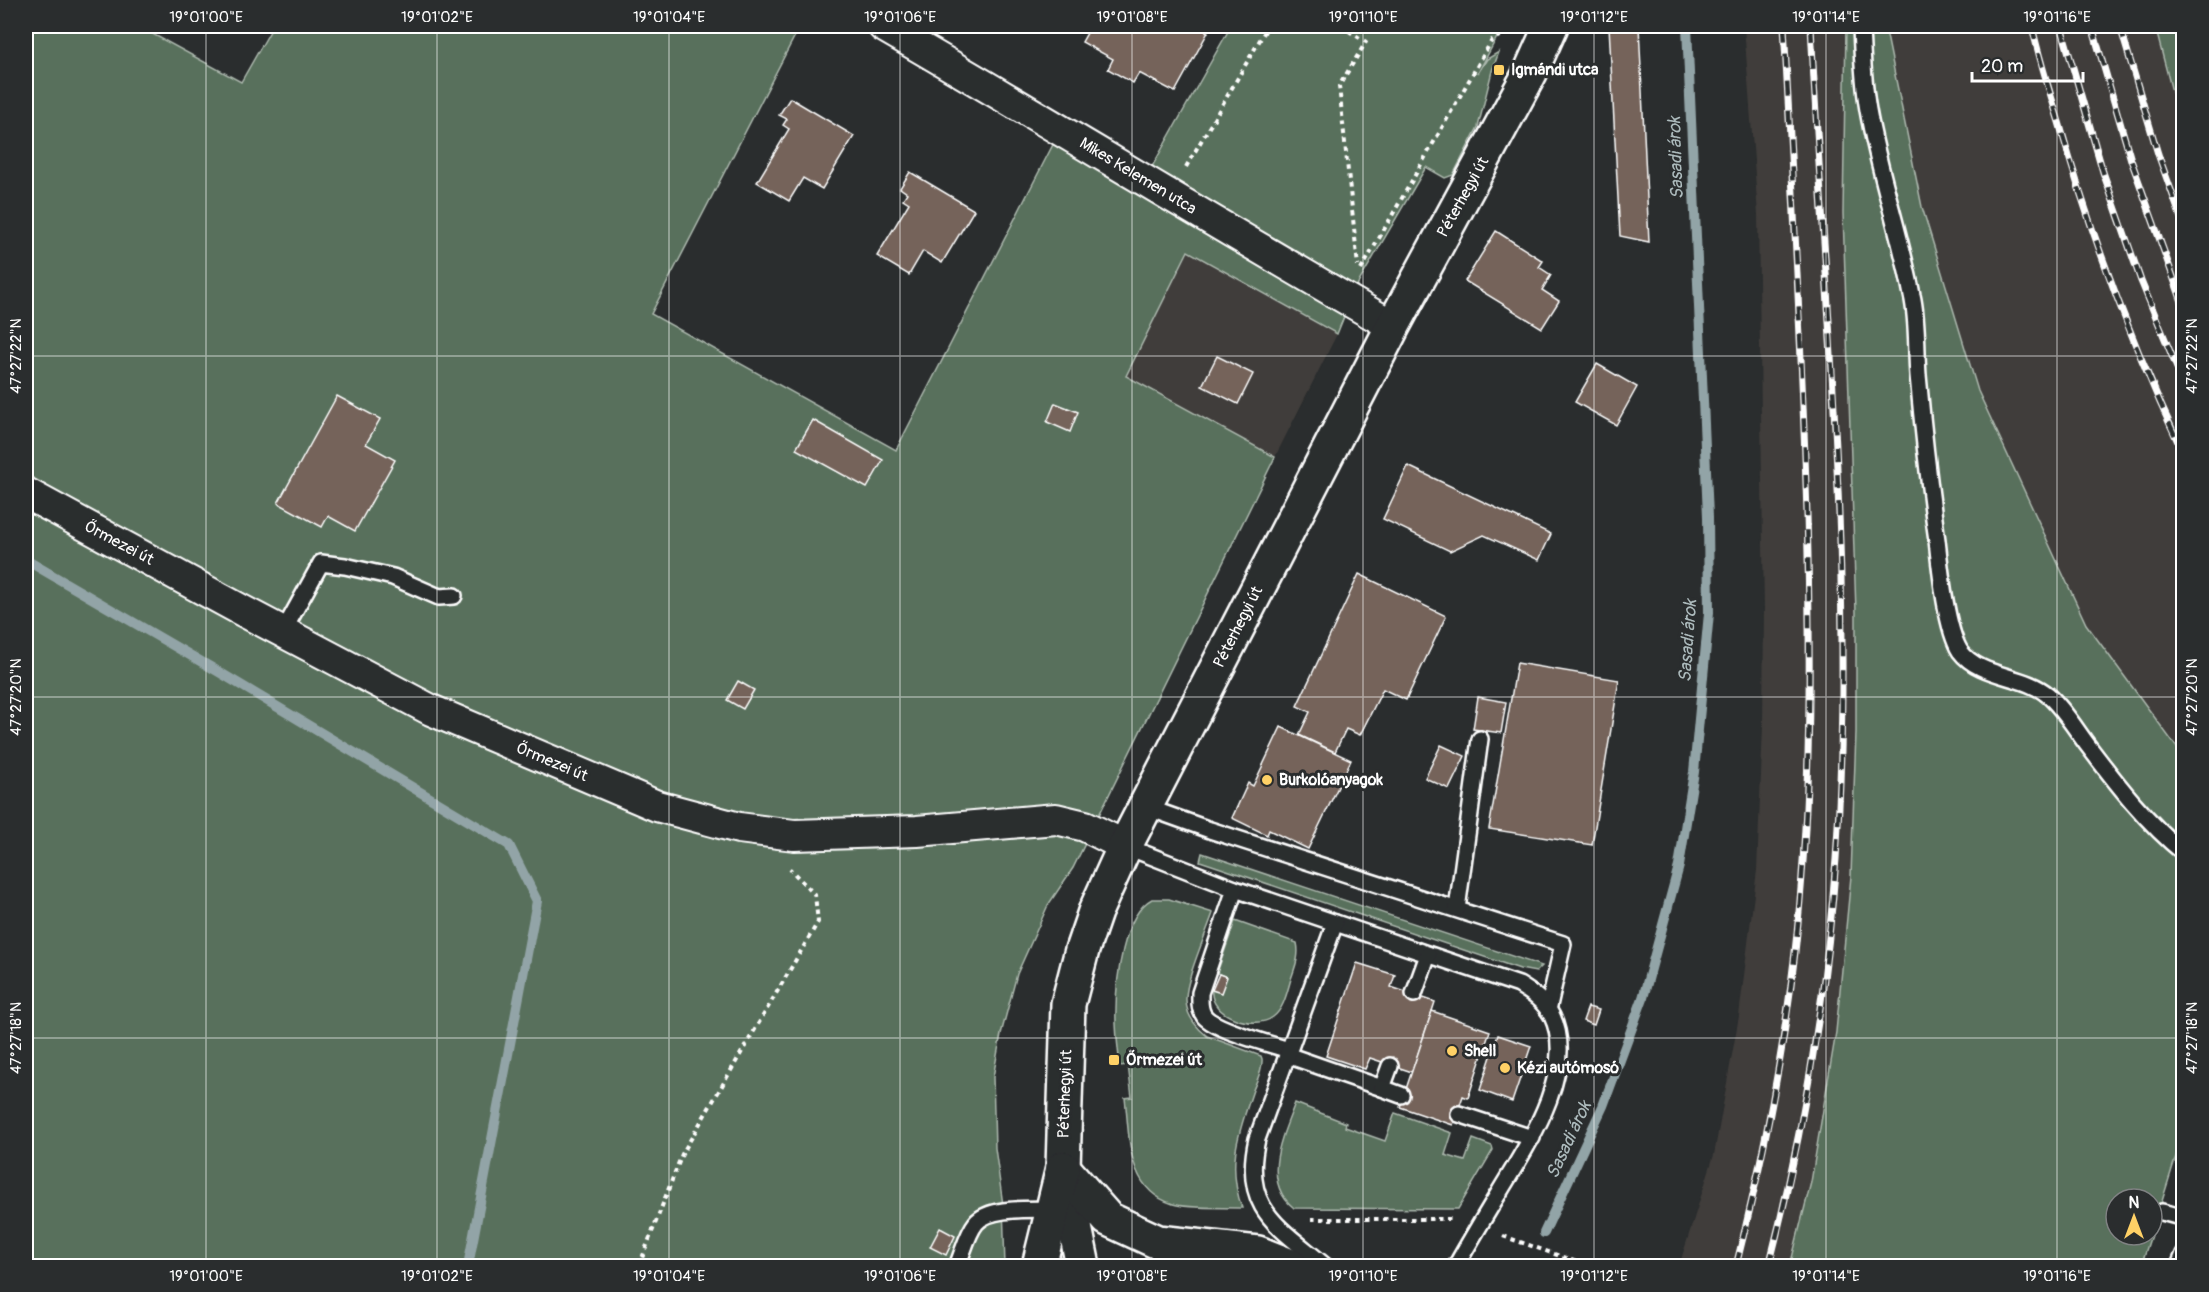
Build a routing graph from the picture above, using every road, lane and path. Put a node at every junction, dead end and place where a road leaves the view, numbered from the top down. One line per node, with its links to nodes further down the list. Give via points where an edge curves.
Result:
1 (883, 26): 7 (street, Mikes Kelemen utca)
2 (1268, 26): 7 (path)
3 (1341, 26): 4 (path, via 1366,42 1339,86 1359,273 1492,40 1501,35)
4 (1504, 26)
5 (1551, 26): 8 (street, Péterhegyi út, via 1530,73)
6 (1861, 26): 15 (lane, via 1868,110 1913,297 1934,523 1945,601 1959,649 1968,660 2045,692 2141,812)
7 (1170, 196): 8 (street, Mikes Kelemen utca)
8 (1393, 326): 13 (street, Péterhegyi út)
9 (26, 493): 11 (street, Őrmezei út)
10 (454, 596): 11 (lane, via 439,597 393,578 321,563)
11 (283, 632): 14 (street, Őrmezei út, via 432,710 657,806 739,828 805,835 917,831 1056,819 1085,826)
12 (1480, 739): 18 (lane)
13 (1146, 807): 14 (street, Péterhegyi út); 18 (lane)
14 (1125, 846): 17 (lane); 29 (street, Péterhegyi út, via 1095,912 1068,1004)
15 (2184, 853)
16 (790, 860): 36 (path, via 790,868 815,895 818,922 682,1154)
17 (1235, 889): 19 (lane); 23 (lane, via 1200,993 1200,1009 1204,1017 1221,1027)
18 (1457, 909): 22 (lane, via 1563,944)
19 (1335, 923): 20 (lane); 23 (lane)
20 (1428, 955): 21 (lane); 22 (lane, via 1519,985)
21 (1414, 994)
22 (1548, 1010): 28 (lane, via 1559,1038 1558,1063)
23 (1288, 1052): 25 (lane); 33 (lane, via 1254,1152 1253,1176)
24 (1390, 1066): 25 (lane)
25 (1382, 1088): 26 (lane)
26 (1401, 1095)
27 (1460, 1114): 28 (lane)
28 (1532, 1138): 34 (lane)
29 (1063, 1168): 30 (street); 39 (street, Péterhegyi út); 40 (street, via 1107,1219 1158,1242 1258,1253)
30 (1053, 1209): 37 (lane, via 984,1216 975,1224); 38 (street)
31 (2164, 1213): 32 (lane)
32 (2184, 1218)
33 (1269, 1219): 34 (path, via 1458,1219); 41 (lane)
34 (1479, 1227): 42 (lane); 43 (path)
35 (2184, 1254): 44 (lane)
36 (639, 1266)
37 (957, 1266)
38 (1040, 1266)
39 (1083, 1266)
40 (1291, 1266)
41 (1325, 1266)
42 (1456, 1266)
43 (1588, 1266)
44 (2180, 1266)

